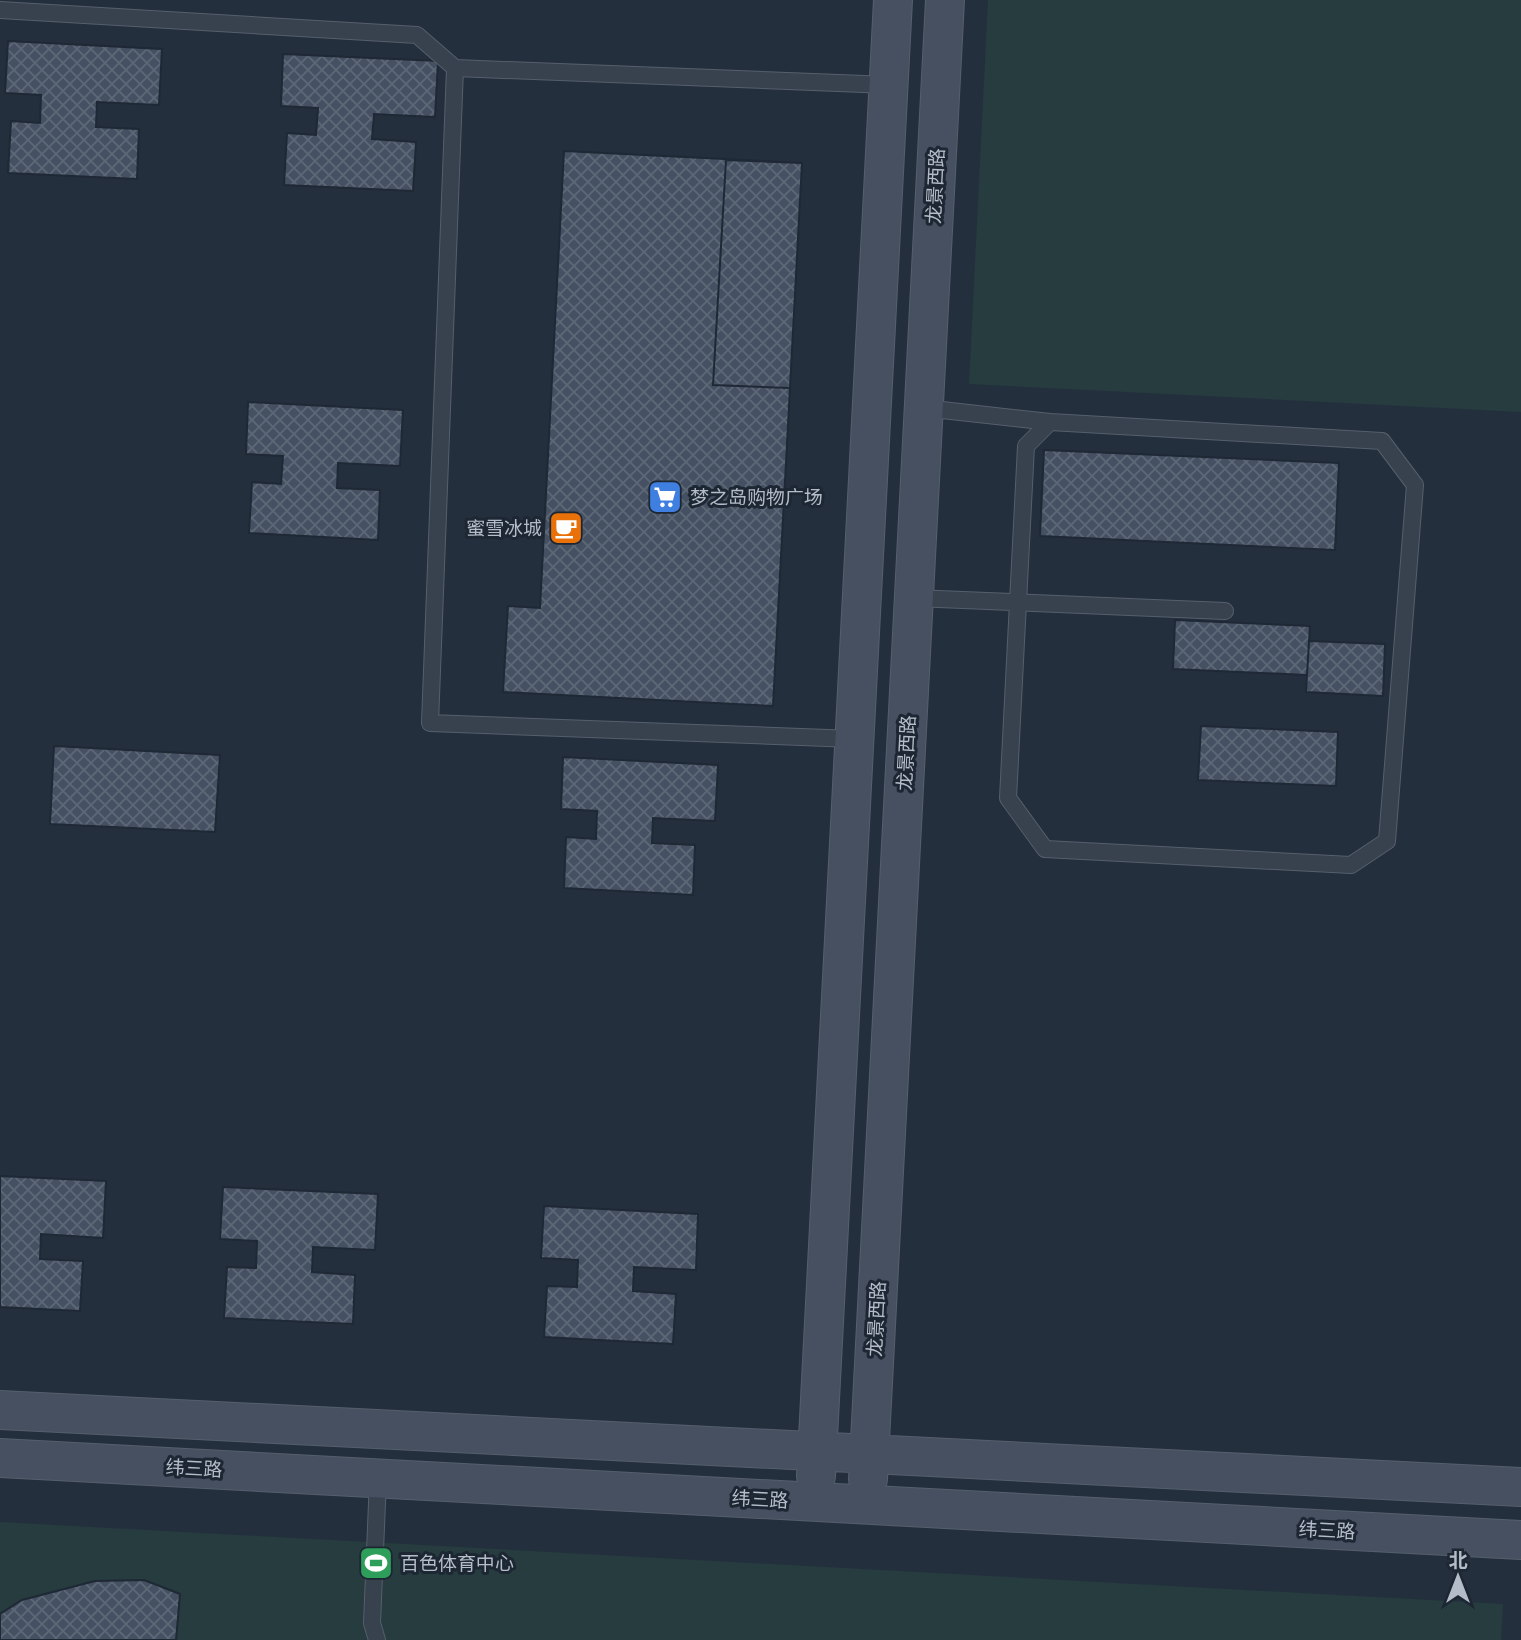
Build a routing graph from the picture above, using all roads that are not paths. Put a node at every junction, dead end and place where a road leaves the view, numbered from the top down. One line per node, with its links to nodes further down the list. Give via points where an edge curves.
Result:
1 (893, 0): 5 (main road)
2 (945, 0): 6 (main road, 龙景西路)
3 (0, 10): 4 (lane, via 417,35)
4 (455, 68): 5 (lane); 11 (lane, via 430,723)
5 (889, 85): 11 (main road)
6 (923, 408): 7 (lane); 8 (main road, 龙景西路)
7 (1051, 422): 9 (lane, via 1026,446); 9 (lane, via 1382,441 1415,485 1387,841 1351,866 1045,849 1007,799)
8 (914, 598): 9 (lane); 14 (main road, 龙景西路)
9 (1017, 603): 10 (lane)
10 (1225, 611)
11 (854, 739): 13 (main road)
12 (0, 1410): 13 (main road)
13 (817, 1451): 14 (main road); 18 (main road)
14 (869, 1454): 17 (main road); 19 (main road, 龙景西路)
15 (0, 1458): 16 (main road, 纬三路)
16 (378, 1478): 18 (main road, 纬三路); 21 (lane, via 372,1623)
17 (1521, 1487)
18 (814, 1502): 19 (main road, 纬三路)
19 (867, 1505): 20 (main road, 纬三路)
20 (1521, 1540)
21 (377, 1640)

